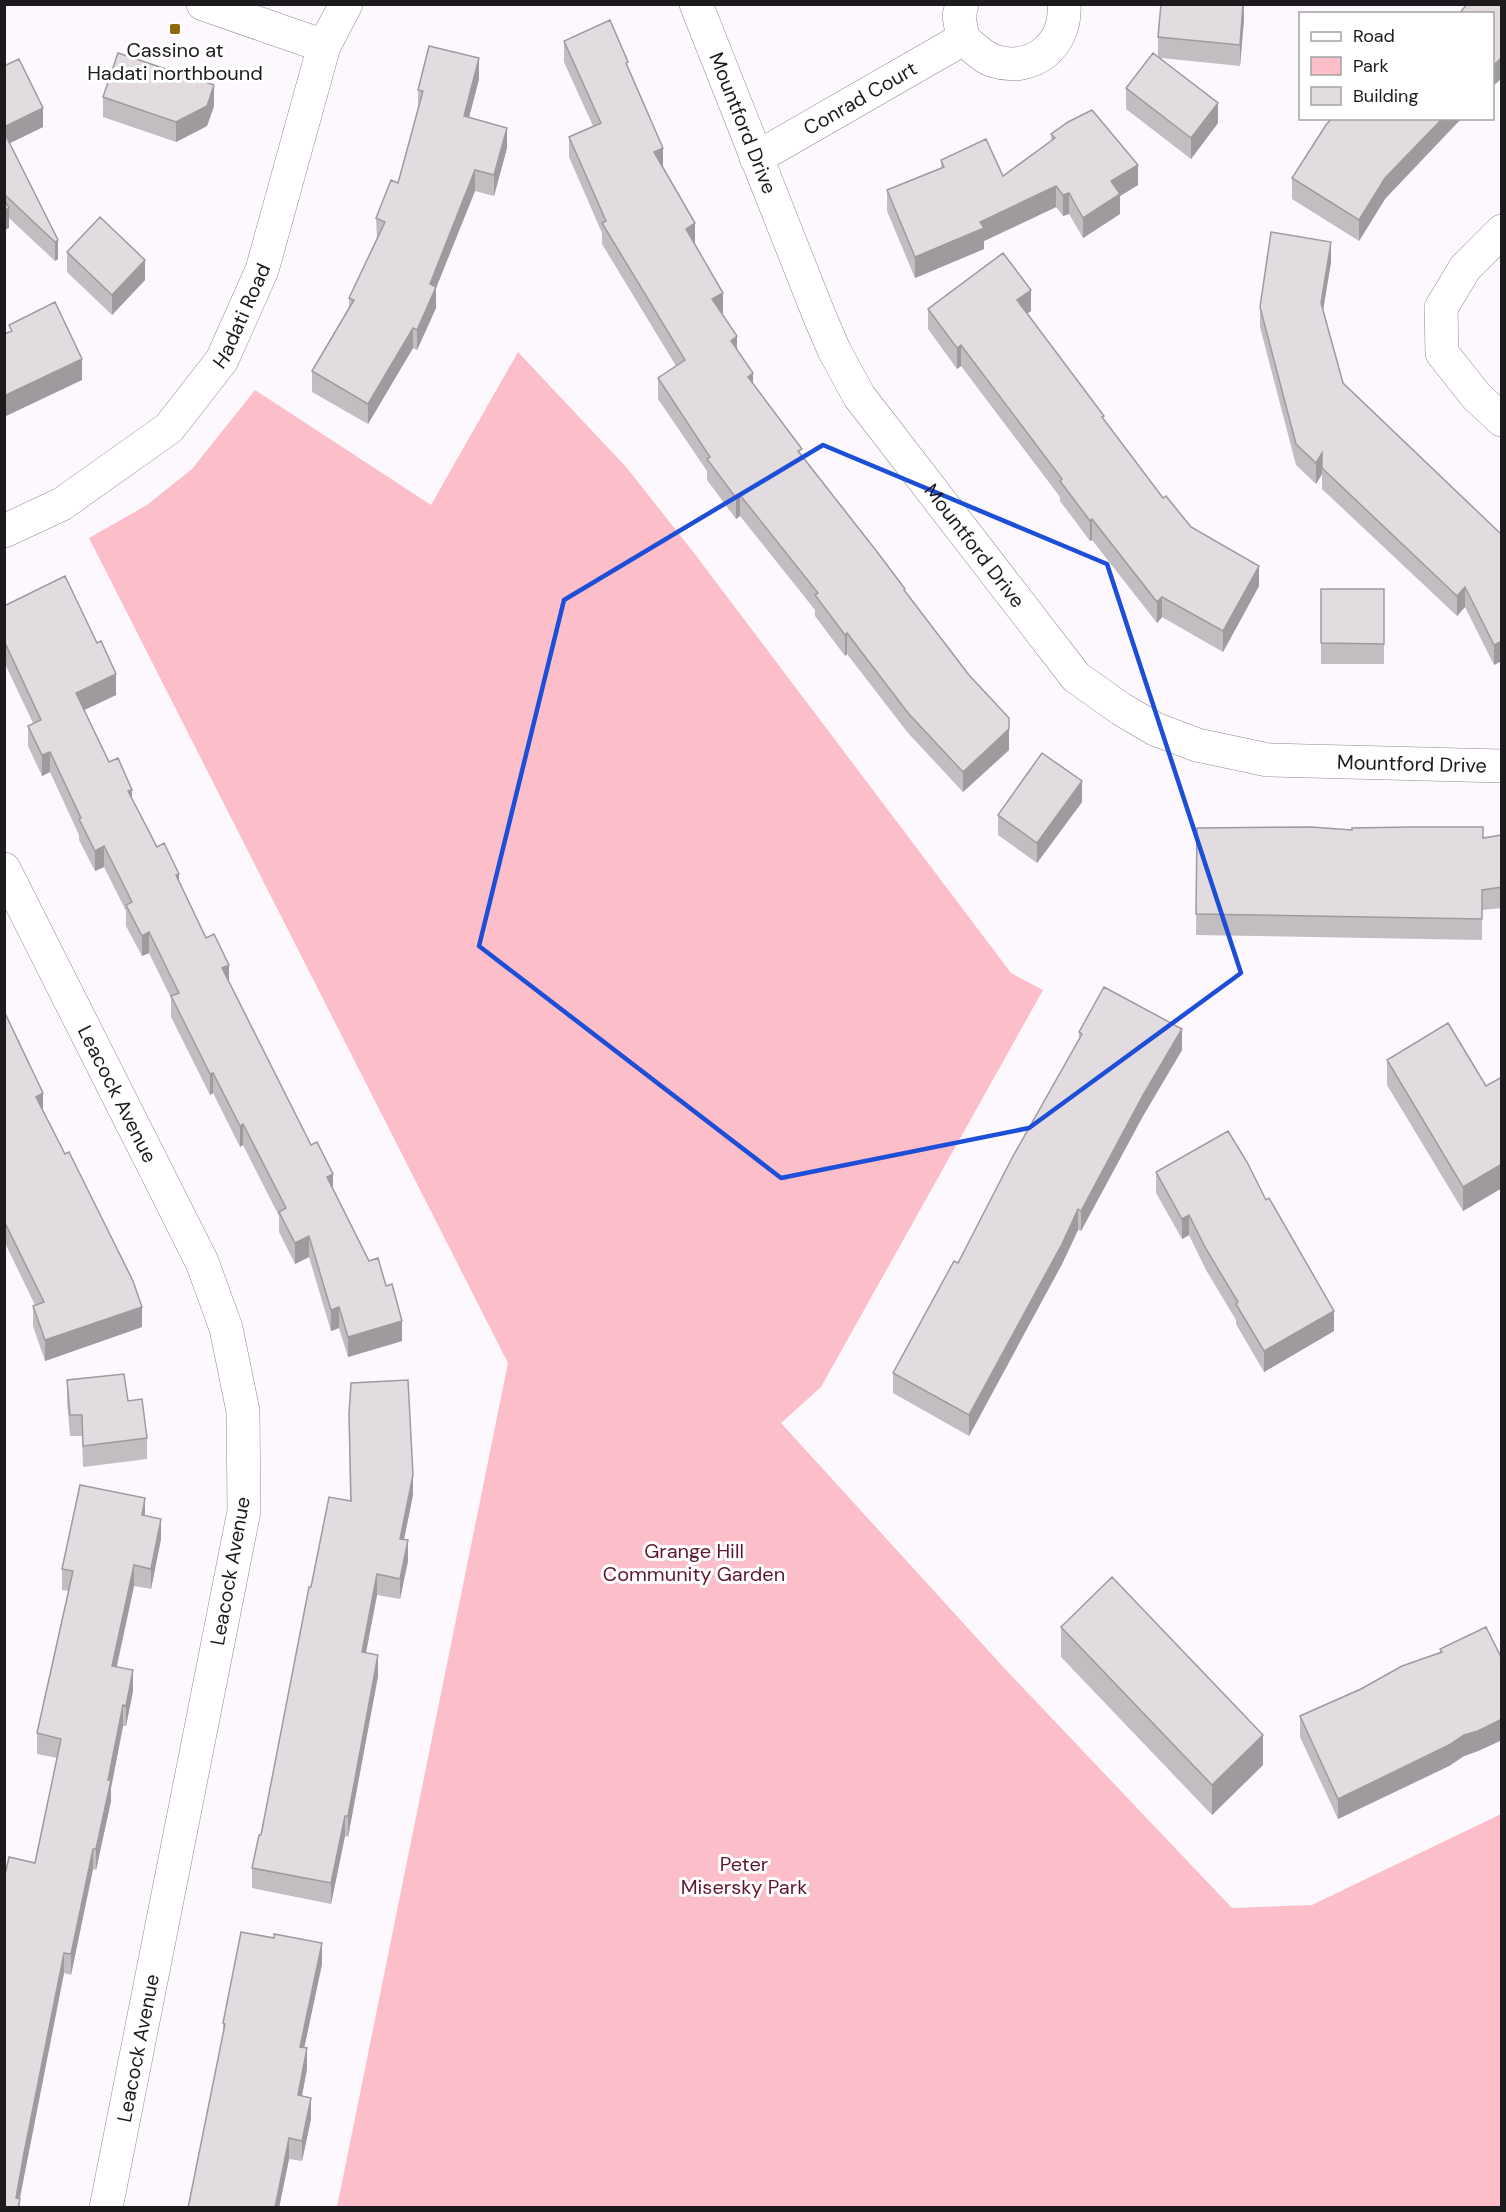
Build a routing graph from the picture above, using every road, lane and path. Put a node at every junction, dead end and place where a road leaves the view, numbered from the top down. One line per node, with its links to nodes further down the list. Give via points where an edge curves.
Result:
1 (204, 4): 7 (street)
2 (346, 4): 7 (street, Hadati Road)
3 (696, 4): 8 (street, Mountford Drive)
4 (962, 4): 6 (street, via 959,16)
5 (1064, 4): 6 (street, via 1062,30 1043,57 1022,63 993,61)
6 (963, 39): 8 (street, Conrad Court)
7 (324, 46): 11 (street, Hadati Road, via 262,270 222,360 169,428 62,504)
8 (756, 158): 12 (street, Mountford Drive, via 834,350 860,396 1076,677 1155,729 1197,746 1268,760)
9 (1502, 231): 10 (street, via 1465,268 1441,308 1442,353 1477,397)
10 (1502, 420)
11 (4, 531)
12 (1502, 766)
13 (4, 869): 14 (street, Leacock Avenue, via 202,1262 226,1328 243,1411 244,1511)
14 (106, 2208)

